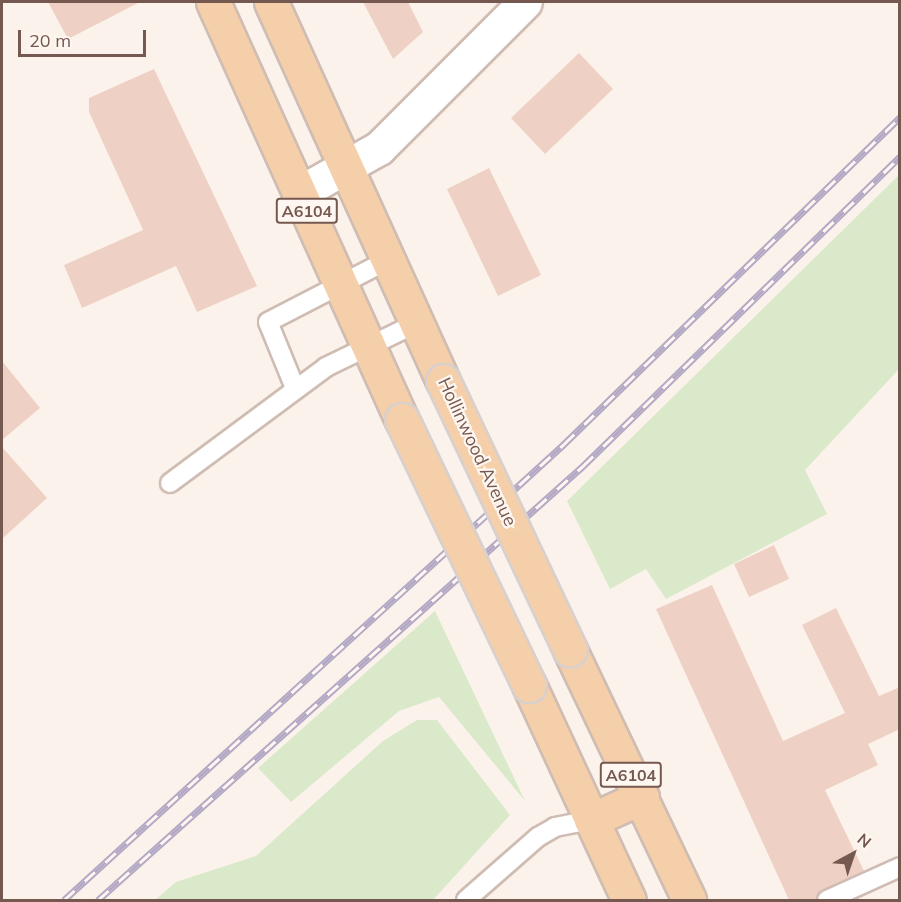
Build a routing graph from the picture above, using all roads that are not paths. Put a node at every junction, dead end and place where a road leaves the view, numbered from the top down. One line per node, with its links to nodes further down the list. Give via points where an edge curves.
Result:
1 (213, 2): 5 (main road, A6104)
2 (271, 2): 4 (main road, Hollinwood Avenue)
3 (525, 2): 4 (street, via 379,148)
4 (346, 168): 5 (street); 6 (main road, Hollinwood Avenue)
5 (299, 194): 7 (main road, A6104)
6 (388, 260): 7 (lane); 8 (main road, Hollinwood Avenue)
7 (340, 283): 9 (main road, A6104); 10 (lane, via 268,321)
8 (417, 323): 9 (lane); 12 (main road, Hollinwood Avenue / A6104, bridge)
9 (368, 347): 10 (lane); 13 (main road, A6104, bridge)
10 (295, 388): 11 (lane)
11 (170, 483)
12 (642, 797): 13 (main road); 17 (main road, Hollinwood Avenue / A6104)
13 (591, 820): 15 (lane, via 555,827 538,837); 16 (main road, A6104)
14 (900, 867): 18 (lane)
15 (466, 900)
16 (629, 900)
17 (689, 900)
18 (827, 900)

